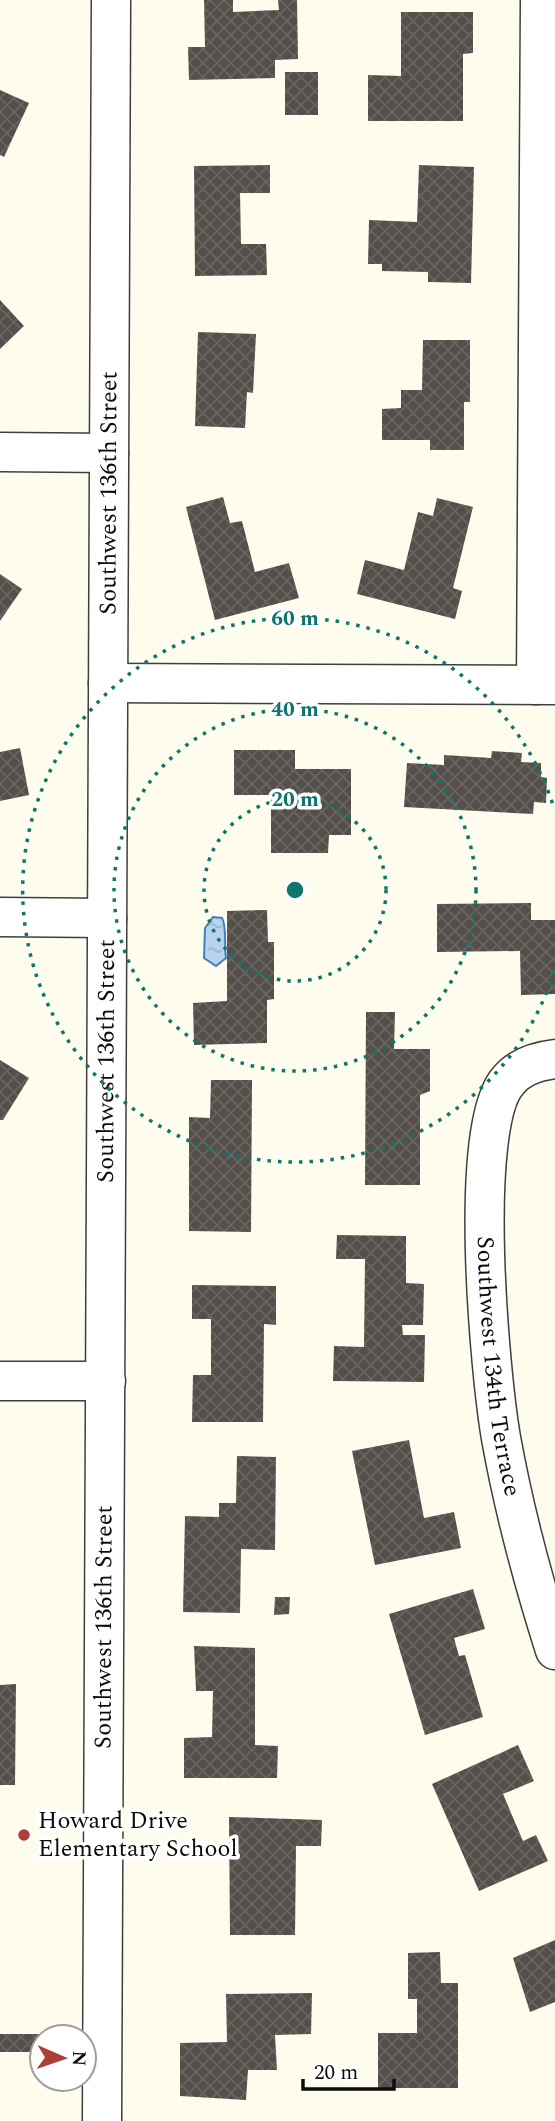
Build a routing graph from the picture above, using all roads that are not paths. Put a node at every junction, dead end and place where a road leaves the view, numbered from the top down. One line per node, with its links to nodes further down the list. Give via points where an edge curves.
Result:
1 (111, 0): 4 (street, Southwest 136th Street)
2 (540, 0): 6 (street)
3 (0, 452): 4 (street)
4 (109, 453): 5 (street, Southwest 136th Street)
5 (108, 682): 6 (street); 8 (street, Southwest 136th Street)
6 (545, 685)
7 (0, 918): 8 (street)
8 (107, 918): 11 (street, Southwest 136th Street)
9 (555, 1059): 12 (street, Southwest 134th Terrace, via 535,1063 507,1081 498,1098 486,1150 492,1355 509,1480)
10 (0, 1381): 11 (street)
11 (106, 1381): 13 (street, Southwest 136th Street)
12 (555, 1650)
13 (102, 2121)

